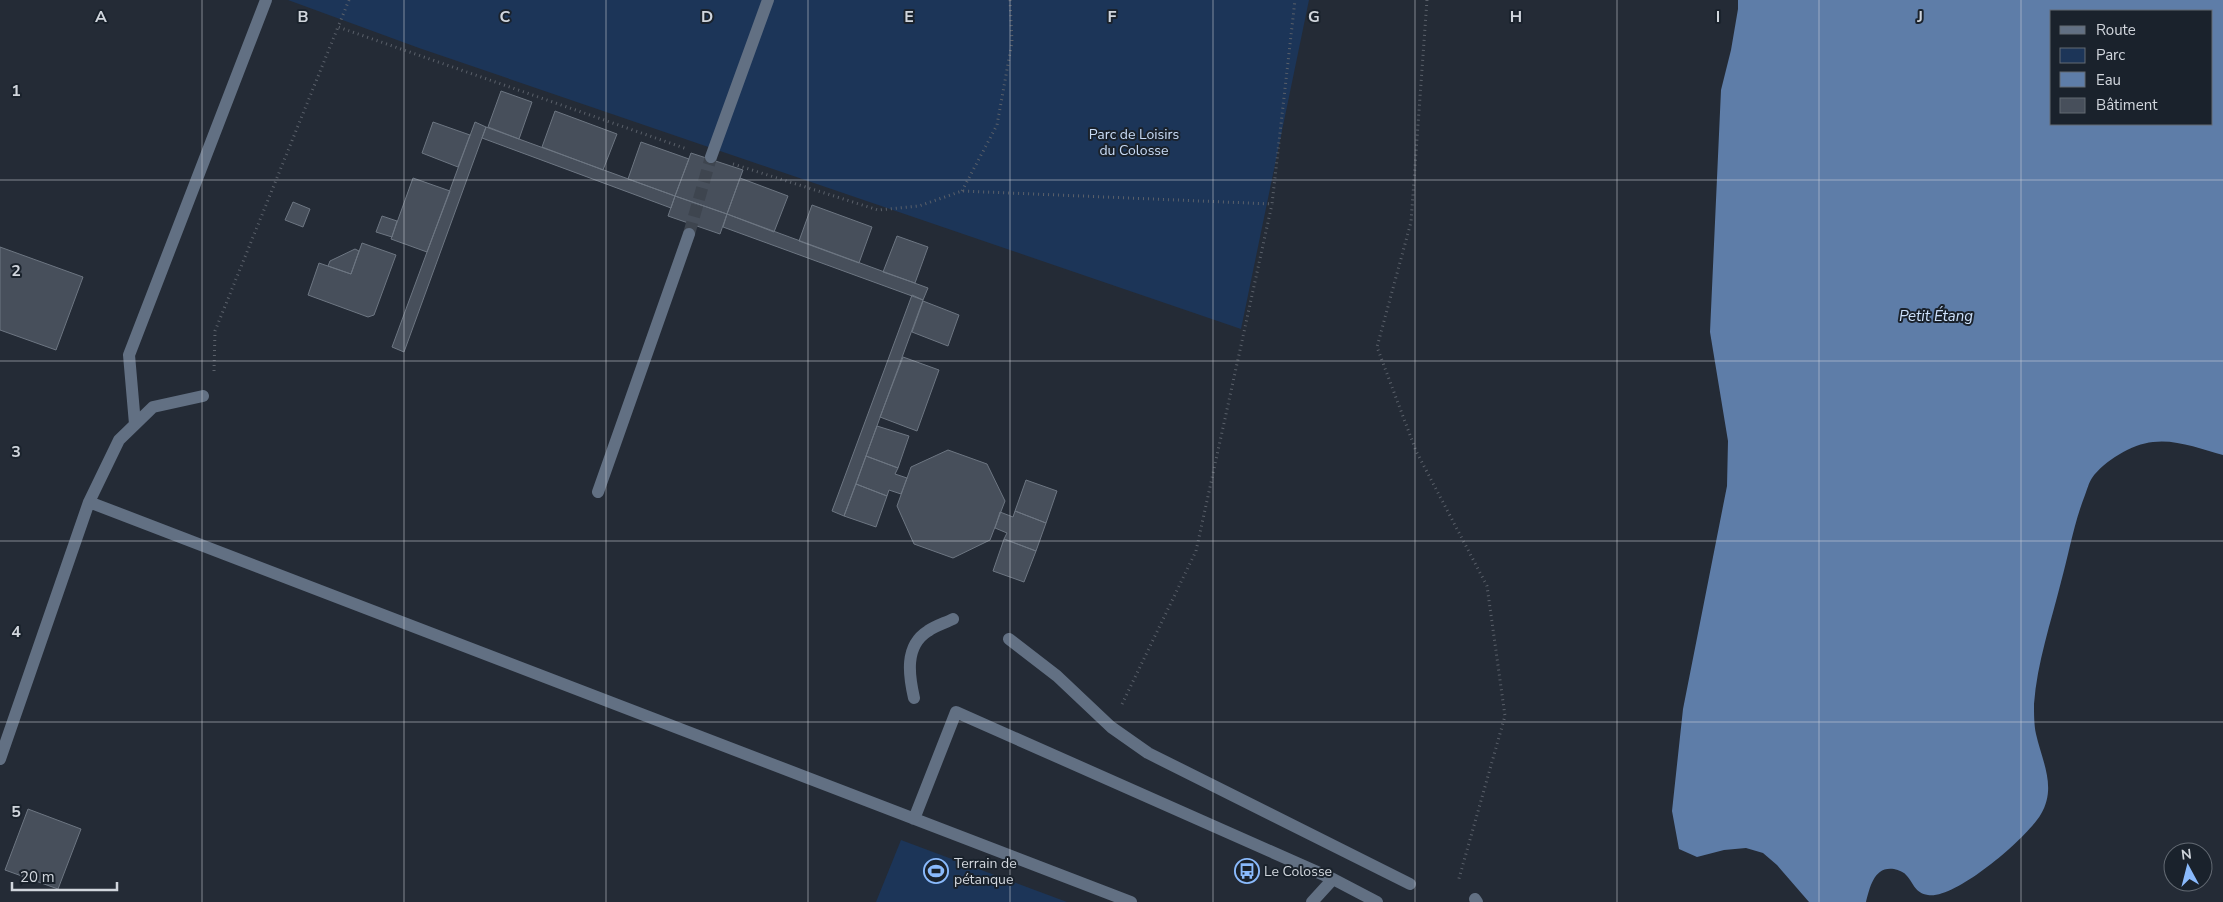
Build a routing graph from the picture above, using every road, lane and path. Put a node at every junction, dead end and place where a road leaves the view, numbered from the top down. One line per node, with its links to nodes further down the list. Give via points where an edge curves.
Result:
1 (266, 0): 14 (street, via 129,355)
2 (349, 0): 7 (path)
3 (768, 0): 8 (street)
4 (1010, 0): 9 (path, via 1012,42 997,125)
5 (1295, 0): 10 (path)
6 (1427, 0): 24 (path, via 1411,222 1377,347 1416,451 1487,586 1505,716)
7 (338, 27): 8 (path); 12 (path, via 215,331)
8 (711, 157): 9 (path, via 878,210 919,206)
9 (962, 191): 10 (path)
10 (1272, 204): 20 (path, via 1196,551)
11 (689, 234): 15 (street)
12 (214, 370)
13 (203, 396): 14 (street, via 153,407)
14 (135, 424): 16 (street, via 119,440)
15 (598, 492)
16 (89, 502): 21 (street); 22 (street)
17 (953, 619): 19 (street, via 926,632 912,650 909,666)
18 (1009, 638): 20 (street, via 1057,676)
19 (914, 698)
20 (1111, 727): 25 (street, via 1148,753)
21 (0, 759)
22 (914, 819): 23 (street, via 956,712); 26 (street)
23 (1333, 879): 27 (street); 28 (street)
24 (1458, 882)
25 (1410, 884)
26 (1131, 902)
27 (1312, 902)
28 (1377, 902)

